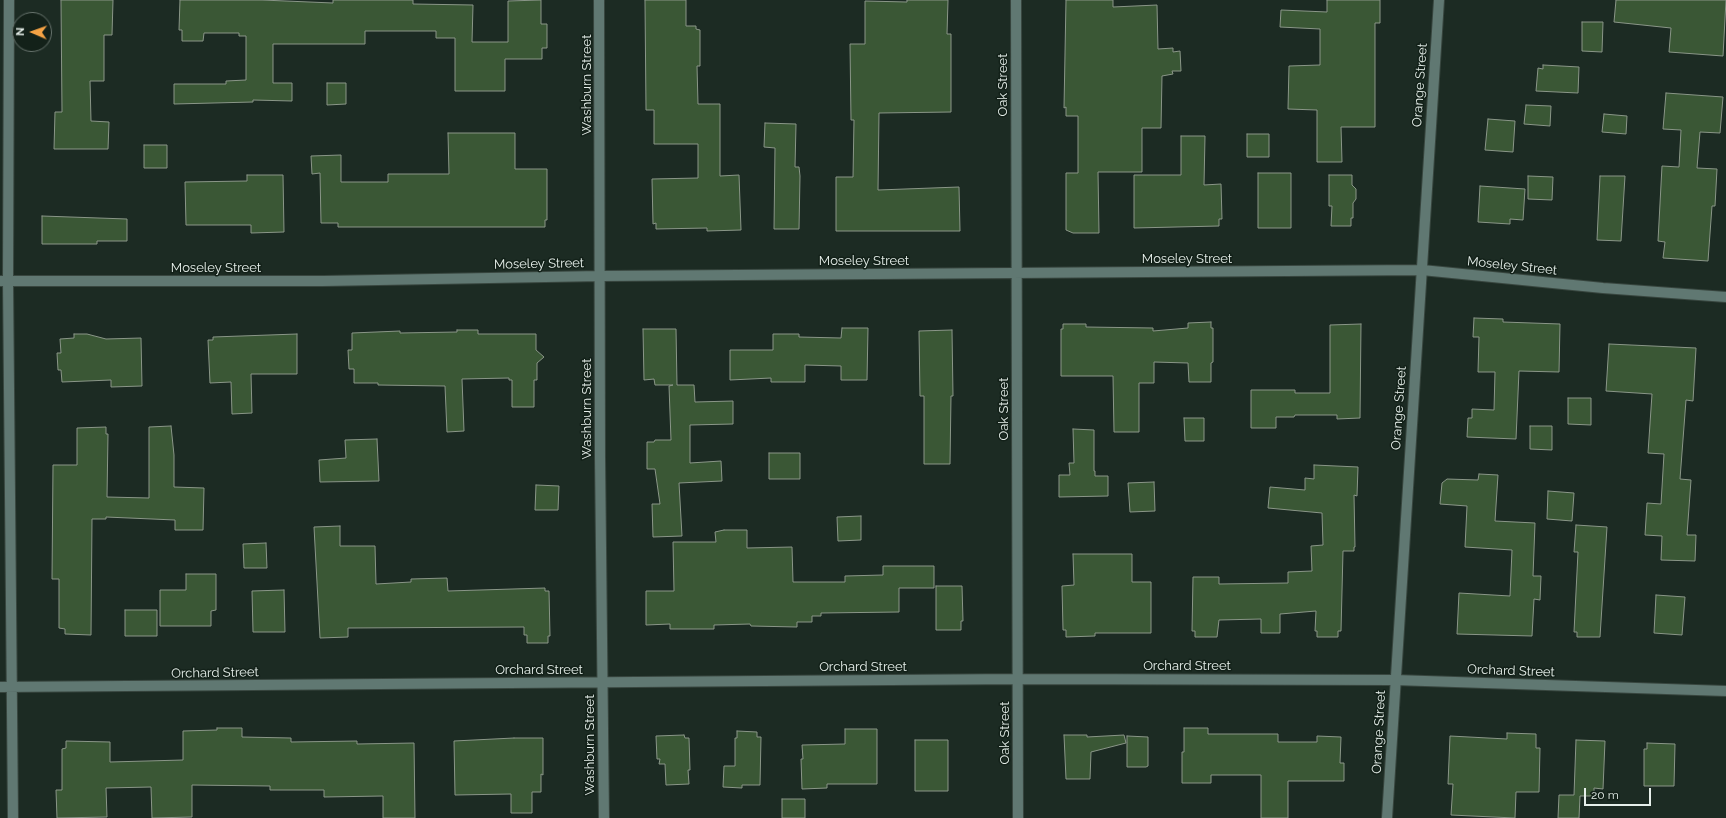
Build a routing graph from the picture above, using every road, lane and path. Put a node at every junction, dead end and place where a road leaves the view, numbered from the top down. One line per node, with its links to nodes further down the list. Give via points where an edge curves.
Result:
1 (9, 0): 8 (street)
2 (599, 0): 7 (street, Washburn Street)
3 (1016, 0): 6 (street, Oak Street)
4 (1439, 0): 5 (street, Orange Street)
5 (1422, 270): 6 (street, Moseley Street); 9 (street, Moseley Street); 11 (street, Orange Street)
6 (1017, 273): 7 (street, Moseley Street); 10 (street, Oak Street)
7 (601, 276): 8 (street, Moseley Street, via 323,281); 12 (street, Washburn Street)
8 (4, 281): 13 (street)
9 (1726, 297)
10 (1018, 679): 11 (street, Orchard Street); 12 (street, Orchard Street); 18 (street, Oak Street)
11 (1395, 680): 15 (street, Orchard Street); 19 (street, Orange Street)
12 (603, 682): 13 (street, Orchard Street); 17 (street, Washburn Street)
13 (11, 687): 14 (street, Orchard Street); 16 (street)
14 (0, 688)
15 (1726, 691)
16 (12, 818)
17 (604, 818)
18 (1018, 818)
19 (1387, 818)

